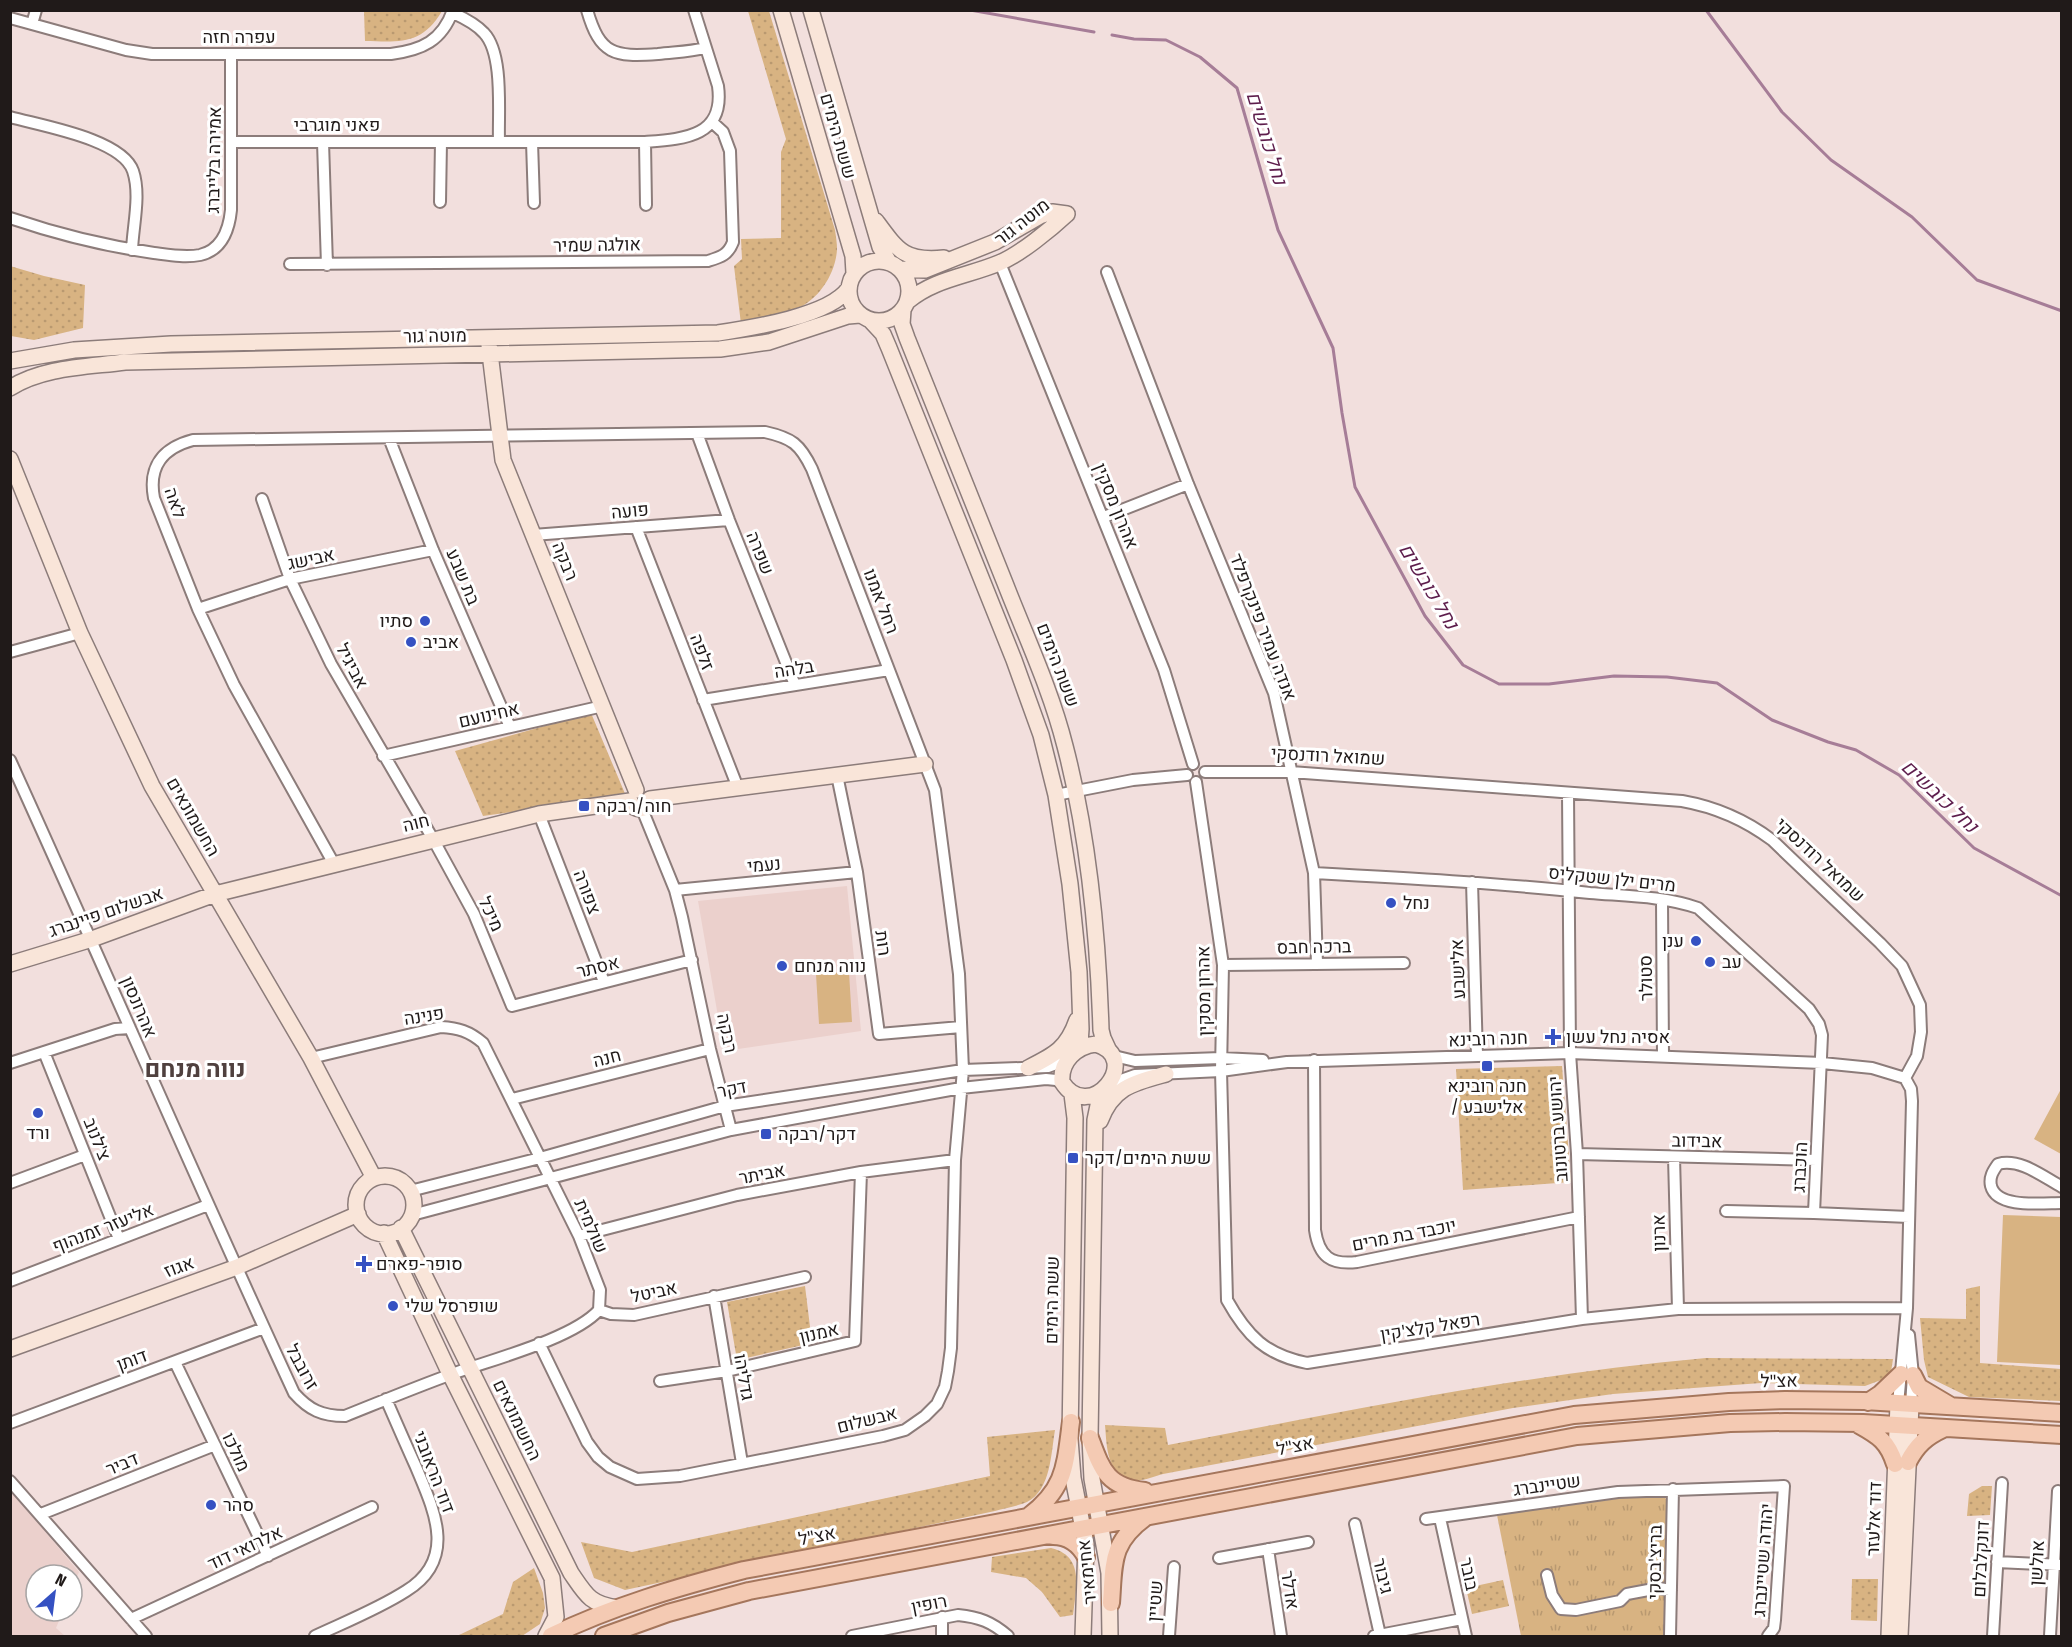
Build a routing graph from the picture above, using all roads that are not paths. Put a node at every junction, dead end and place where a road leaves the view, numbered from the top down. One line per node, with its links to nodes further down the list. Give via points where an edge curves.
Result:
1 (36, 10): 8 (street)
2 (587, 10): 9 (street, via 597,38 617,53 629,56)
3 (694, 10): 9 (street)
4 (781, 10): 24 (street, ששת הימים)
5 (811, 10): 22 (street, ששת הימים)
6 (453, 12): 10 (street, עפרה חזה, via 437,37 410,51); 16 (street, via 471,22 494,46)
7 (10, 18): 8 (street, עפרה חזה)
8 (32, 24): 10 (street, עפרה חזה, via 152,54)
9 (705, 48): 12 (street, via 720,99)
10 (231, 54): 13 (street, אמירה בלייברג)
11 (10, 117): 25 (street, via 103,143 128,160 136,183)
12 (712, 122): 18 (street, פאני מוגרבי, via 696,135); 29 (street, אולגה שמיר, via 723,132 730,152 733,242 729,252 721,257 708,261)
13 (232, 142): 14 (street, פאני מוגרבי); 25 (street, אמירה בלייברג, via 230,226 224,238 201,255 182,257)
14 (323, 142): 15 (street, פאני מוגרבי); 29 (street)
15 (441, 142): 16 (street, פאני מוגרבי); 19 (street)
16 (499, 142): 17 (street, פאני מוגרבי)
17 (532, 142): 18 (street, פאני מוגרבי); 20 (street)
18 (645, 142): 21 (street)
19 (440, 202)
20 (534, 203)
21 (646, 205)
22 (870, 212): 26 (street, via 894,245 906,254 928,259); 30 (street, ששת הימים, via 880,247)
23 (10, 218): 25 (street, אמירה בלייברג, via 84,240)
24 (849, 242): 32 (street, ששת הימים, via 853,256); 34 (street, via 848,258 836,291)
25 (132, 249)
26 (959, 256): 27 (street, מוטה גור, via 1040,216 1052,212 1067,214); 30 (street, מוטה גור, via 925,270)
27 (1000, 263): 33 (street, מוטה גור, via 929,286); 46 (street, אהרון מסקין)
28 (290, 264): 29 (street, אולגה שמיר)
29 (327, 265)
30 (895, 266): 32 (street, via 879,260 870,262 861,266); 33 (street, via 909,284)
31 (1107, 272): 44 (street, אנדה עמיר פינקרפלד)
32 (851, 281): 34 (street, מוטה גור, via 843,297); 35 (street, via 849,298)
33 (906, 306): 35 (street, via 888,320); 70 (street, ששת הימים, via 902,324 1050,698)
34 (818, 309): 36 (street, מוטה גור, via 765,326 718,333)
35 (865, 317): 37 (street, מוטה גור, via 848,316 769,342 720,349); 72 (street, via 883,334 1010,649 1041,735)
36 (489, 339): 37 (street, רבקה); 38 (street, מוטה גור, via 124,346 52,352)
37 (490, 355): 39 (street, מוטה גור, via 125,362 32,376); 41 (street, רבקה)
38 (10, 361)
39 (10, 388)
40 (697, 433): 41 (street, רחל אמנו); 47 (street, שפרה); 55 (street, רחל אמנו, via 765,432 783,436 805,454)
41 (500, 435): 42 (street, לאה); 49 (street, רבקה, via 503,460)
42 (389, 438): 50 (street, בת שבע); 52 (street, לאה, via 193,440 169,450 156,467 151,483)
43 (10, 459): 53 (street, החשמונאים)
44 (1188, 484): 46 (street); 65 (street, אנדה עמיר פינקרפלד, via 1274,693)
45 (262, 499): 51 (street, אביגיל)
46 (1104, 517): 63 (street, אהרון מסקין, via 1164,670)
47 (729, 520): 48 (street, פועה); 56 (street, שפרה)
48 (636, 527): 49 (street, פועה); 57 (street, זלפה)
49 (533, 536): 58 (street, רבקה)
50 (434, 550): 51 (street, אבישג); 59 (street, בת שבע)
51 (290, 579): 52 (street, אבישג); 60 (street, אביגיל, via 331,664)
52 (198, 609): 76 (street, לאה, via 234,685)
53 (80, 633): 54 (street); 82 (street, החשמונאים, via 152,786)
54 (10, 652)
55 (889, 670): 56 (street, בלהה); 62 (street, רחל אמנו)
56 (795, 685): 57 (street, בלהה)
57 (704, 700): 69 (street, זלפה)
58 (603, 706): 59 (street, אחינועם); 73 (street, רבקה)
59 (510, 727): 60 (street, אחינועם)
60 (383, 756): 75 (street, אביגיל)
61 (10, 760): 84 (street, אהרונסון)
62 (925, 764): 67 (street, חוה); 93 (street, רחל אמנו, via 935,790 959,974)
63 (1193, 764): 64 (street); 66 (street)
64 (1205, 772): 65 (street, שמואל רודנסקי); 68 (street, via 1202,780)
65 (1291, 772): 71 (street, שמואל רודנסקי); 78 (street, אנדה עמיר פינקרפלד)
66 (1187, 775): 68 (street); 70 (street)
67 (837, 776): 69 (street, חוה); 77 (street, רות)
68 (1196, 782): 89 (street, אהרון מסקין)
69 (738, 788): 73 (street, חוה)
70 (1076, 791): 72 (street); 98 (street, ששת הימים, via 1095,923 1101,1030)
71 (1568, 792): 81 (street, יהושע ברטונוב); 112 (street, שמואל רודנסקי, via 1708,806 1743,820 1772,840 1902,966 1920,1005 1921,1032 1917,1056)
72 (1056, 795): 92 (street, via 1074,915)
73 (640, 800): 74 (street, חוה); 80 (street, רבקה)
74 (538, 814): 75 (street, חוה); 90 (street, צפורה)
75 (433, 839): 76 (street, חוה); 91 (street, מיכל, via 474,915)
76 (334, 864): 82 (street, חוה)
77 (857, 873): 80 (street, נעמי); 93 (street, רות, via 879,1034)
78 (1314, 873): 79 (street, מרים ילן שטקליס); 88 (street, אנדה עמיר פינקרפלד)
79 (1472, 882): 81 (street, מרים ילן שטקליס); 100 (street, אלישבע)
80 (675, 890): 85 (street, רבקה)
81 (1569, 890): 83 (street, מרים ילן שטקליס); 97 (street, יהושע ברטונוב)
82 (214, 894): 84 (street, אבשלום פיינברג); 102 (street, החשמונאים)
83 (1662, 900): 101 (street, סטולר); 107 (street, מרים ילן שטקליס, via 1698,908 1809,1010 1822,1035)
84 (92, 939): 87 (street, אבשלום פיינברג); 94 (street, אהרונסון)
85 (692, 960): 90 (street, אסתר); 95 (street, רבקה)
86 (1404, 963): 88 (street, ברכה חבס)
87 (10, 964)
88 (1317, 964): 89 (street, ברכה חבס)
89 (1223, 965): 103 (street, אהרון מסקין)
90 (604, 982): 91 (street, אסתר)
91 (512, 1006)
92 (1080, 1012): 99 (street, via 1080,1043); 108 (street, via 1068,1042)
93 (961, 1027): 109 (street, רחל אמנו)
94 (130, 1028): 96 (street, via 115,1029); 133 (street, אהרונסון)
95 (710, 1049): 116 (street, חנה); 117 (street, רבקה)
96 (44, 1052): 105 (street); 121 (street, צ'לנוב)
97 (1570, 1053): 100 (street, חנה רובינא); 101 (street, חנה רובינא); 120 (street, יהושע ברטונוב)
98 (1112, 1054): 99 (street, via 1096,1044); 103 (street, חנה רובינא, via 1135,1061); 114 (street, via 1116,1068)
99 (1071, 1056): 108 (street, דקר, via 1048,1067); 115 (street, via 1061,1074)
100 (1477, 1056): 104 (street, חנה רובינא)
101 (1663, 1056): 107 (street, חנה רובינא)
102 (311, 1058): 116 (street, פנינה, via 441,1027 460,1028 483,1043); 127 (street, החשמונאים)
103 (1221, 1058): 106 (street, חנה רובינא); 110 (street, רפאל קלצ'קין)
104 (1314, 1060): 106 (street, חנה רובינא); 139 (street, יוכבד בת מרים, via 1315,1230 1326,1257 1337,1262 1357,1262)
105 (10, 1062)
106 (1287, 1062): 110 (street, חנה רובינא)
107 (1822, 1063): 112 (street, חנה רובינא, via 1872,1068); 125 (street, הוכברג)
108 (1028, 1068): 109 (street, דקר)
109 (963, 1070): 113 (street, אבשלום); 117 (street, דקר)
110 (1221, 1071): 111 (street, חנה רובינא); 151 (street, רפאל קלצ'קין, via 1227,1300 1239,1321 1268,1350 1307,1363)
111 (1166, 1074): 114 (street, חנה רובינא, via 1135,1075); 119 (street, via 1137,1082 1114,1095 1099,1123)
112 (1905, 1078): 138 (street, via 1912,1101)
113 (961, 1088): 115 (street, via 1046,1079 1056,1080); 118 (street); 124 (street, אבשלום)
114 (1104, 1088): 115 (street, via 1086,1097); 119 (street, via 1095,1120)
115 (1068, 1089): 166 (street, ששת הימים, via 1075,1118)
116 (512, 1099): 123 (street, פנינה)
117 (725, 1106): 118 (street, רבקה); 123 (street, דקר)
118 (731, 1130): 128 (street)
119 (1094, 1147): 172 (street)
120 (1577, 1154): 122 (street, אבידוב); 139 (street, יהושע ברטונוב)
121 (85, 1155): 129 (street); 143 (street, צ'לנוב)
122 (1674, 1157): 125 (street, אבידוב); 149 (street, ארנון)
123 (540, 1158): 128 (street, שולמית); 131 (street, דקר)
124 (955, 1160): 126 (street, אביתר); 174 (street, אבשלום, via 951,1348 945,1387 937,1404 905,1430 883,1437)
125 (1816, 1160): 135 (street, הוכברג)
126 (861, 1172): 142 (street, אביתר, via 737,1195); 157 (street, אמנון, via 855,1341)
127 (374, 1178): 131 (street, via 398,1179); 136 (street, via 358,1193)
128 (550, 1179): 137 (street); 142 (street, שולמית)
129 (10, 1183)
130 (2061, 1187): 132 (street, via 2009,1161 1998,1164 1990,1177 1995,1195 2004,1201)
131 (410, 1191): 137 (street)
132 (2061, 1203)
133 (208, 1205): 143 (street, אליעזר זמנהוף); 144 (street, אהרונסון)
134 (1726, 1211): 135 (street)
135 (1814, 1213): 138 (street, הוכברג)
136 (358, 1214): 141 (street, via 368,1228); 144 (street, אגוז)
137 (412, 1215): 140 (street)
138 (1909, 1216): 148 (street)
139 (1579, 1217): 151 (street, יהושע ברטונוב)
140 (401, 1228): 141 (street); 156 (street, החשמונאים)
141 (384, 1233): 158 (street)
142 (579, 1236): 150 (street, שולמית, via 600,1290)
143 (119, 1239): 146 (street, אליעזר זמנהוף)
144 (237, 1267): 152 (street, זרובבל); 154 (street, אגוז)
145 (805, 1277): 147 (street, אביטל)
146 (10, 1281)
147 (714, 1296): 150 (street, אביטל, via 634,1315); 157 (street, גדליהו)
148 (1907, 1308): 149 (street, רפאל קלצ'קין); 159 (street)
149 (1678, 1309): 151 (street, רפאל קלצ'קין)
150 (599, 1310): 153 (street, via 582,1324)
151 (1582, 1319)
152 (264, 1328): 155 (street, דותן); 161 (street, זרובבל, via 294,1393 316,1412 345,1416)
153 (539, 1343): 156 (street); 174 (street, אבשלום, via 586,1442 610,1467 637,1479 653,1479)
154 (10, 1349)
155 (175, 1362): 167 (street, דותן); 173 (street, מולכו)
156 (469, 1368): 158 (street); 204 (street, החשמונאים, via 571,1573 588,1597 599,1605)
157 (726, 1371): 160 (street, אמנון); 174 (street, גדליהו)
158 (450, 1374): 161 (street, זרובבל); 210 (street, via 552,1578 556,1617)
159 (1907, 1375): 162 (main road); 163 (street); 164 (main road)
160 (660, 1381)
161 (386, 1399): 209 (street, דוד הראובני, via 435,1511 438,1541 434,1557 425,1573 406,1591)
162 (1868, 1402): 163 (main road, אצ"ל); 180 (main road, אצ"ל, via 1729,1402 1574,1414)
163 (1904, 1404): 164 (main road, אצ"ל); 169 (street)
164 (1954, 1408): 165 (main road, אצ"ל)
165 (2061, 1413)
166 (1071, 1422): 183 (street, ששת הימים, via 1071,1462); 185 (main road, via 1061,1480 1050,1498)
167 (10, 1423)
168 (1855, 1423): 169 (main road); 175 (main road, via 1885,1442); 186 (main road, via 1730,1424 1577,1436)
169 (1903, 1426): 170 (main road); 175 (street, דוד אלעזר)
170 (1944, 1429): 171 (main road); 175 (main road, via 1921,1442)
171 (2061, 1435)
172 (1090, 1438): 180 (main road, via 1099,1463 1111,1480 1132,1490); 181 (street)
173 (215, 1445): 184 (street, דביר); 195 (street, מולכו)
174 (742, 1463)
175 (1902, 1463): 224 (street, דוד אלעזר); 225 (street, דוד אלעזר)
176 (10, 1481): 184 (street)
177 (2002, 1483): 198 (street, דונקלבלום)
178 (1673, 1489): 187 (street, שטיינברג, via 1576,1497); 202 (street, בריצ'בסקי); 223 (street, יהודה שטיינברג, via 1784,1486 1775,1620)
179 (2058, 1491): 199 (street, אולשן)
180 (1155, 1492): 181 (main road, אצ"ל)
181 (1096, 1503): 183 (main road, אצ"ל); 190 (street, אחימאיר)
182 (372, 1507): 195 (street, אלרואי דוד)
183 (1079, 1507): 185 (main road, אצ"ל); 191 (street, אחימאיר)
184 (41, 1514): 207 (street)
185 (1029, 1516): 204 (main road, אצ"ל, via 744,1570)
186 (1147, 1516): 190 (main road); 203 (main road, via 1131,1528 1116,1551)
187 (1440, 1518): 188 (street, שטיינברג); 206 (street, בובר)
188 (1426, 1519)
189 (1355, 1524): 220 (street, גיבור)
190 (1101, 1525): 191 (main road); 203 (street, אחימאיר)
191 (1084, 1528): 192 (main road); 196 (street, אחימאיר)
192 (1043, 1536): 196 (main road, via 1071,1540); 212 (main road, via 749,1591 661,1615)
193 (1308, 1542): 194 (street)
194 (1268, 1549): 197 (street); 219 (street, אדלר)
195 (268, 1556): 207 (street, אלרואי דוד)
196 (1086, 1557): 216 (street, אחימאיר)
197 (1219, 1558)
198 (1997, 1562): 199 (street); 226 (street, דונקלבלום)
199 (2058, 1565): 227 (street, אולשן)
200 (1174, 1567): 218 (street, שטיין)
201 (1547, 1575): 202 (street, via 1552,1595 1562,1609 1620,1601 1627,1594 1659,1588)
202 (1671, 1590): 222 (street, בריצ'בסקי)
203 (1111, 1603): 217 (street, אחימאיר)
204 (617, 1608): 211 (main road, אצ"ל)
205 (942, 1617): 213 (street, רופין); 214 (street); 215 (street, רופין, via 974,1616 997,1626)
206 (1462, 1619): 220 (street); 221 (street, בובר)
207 (131, 1620): 208 (street)
208 (146, 1636)
209 (315, 1636)
210 (546, 1636)
211 (551, 1636)
212 (604, 1636)
213 (852, 1636)
214 (942, 1636)
215 (1008, 1636)
216 (1083, 1636)
217 (1110, 1636)
218 (1169, 1636)
219 (1281, 1636)
220 (1377, 1636)
221 (1466, 1636)
222 (1670, 1636)
223 (1768, 1636)
224 (1888, 1636)
225 (1900, 1636)
226 (1993, 1636)
227 (2050, 1636)

